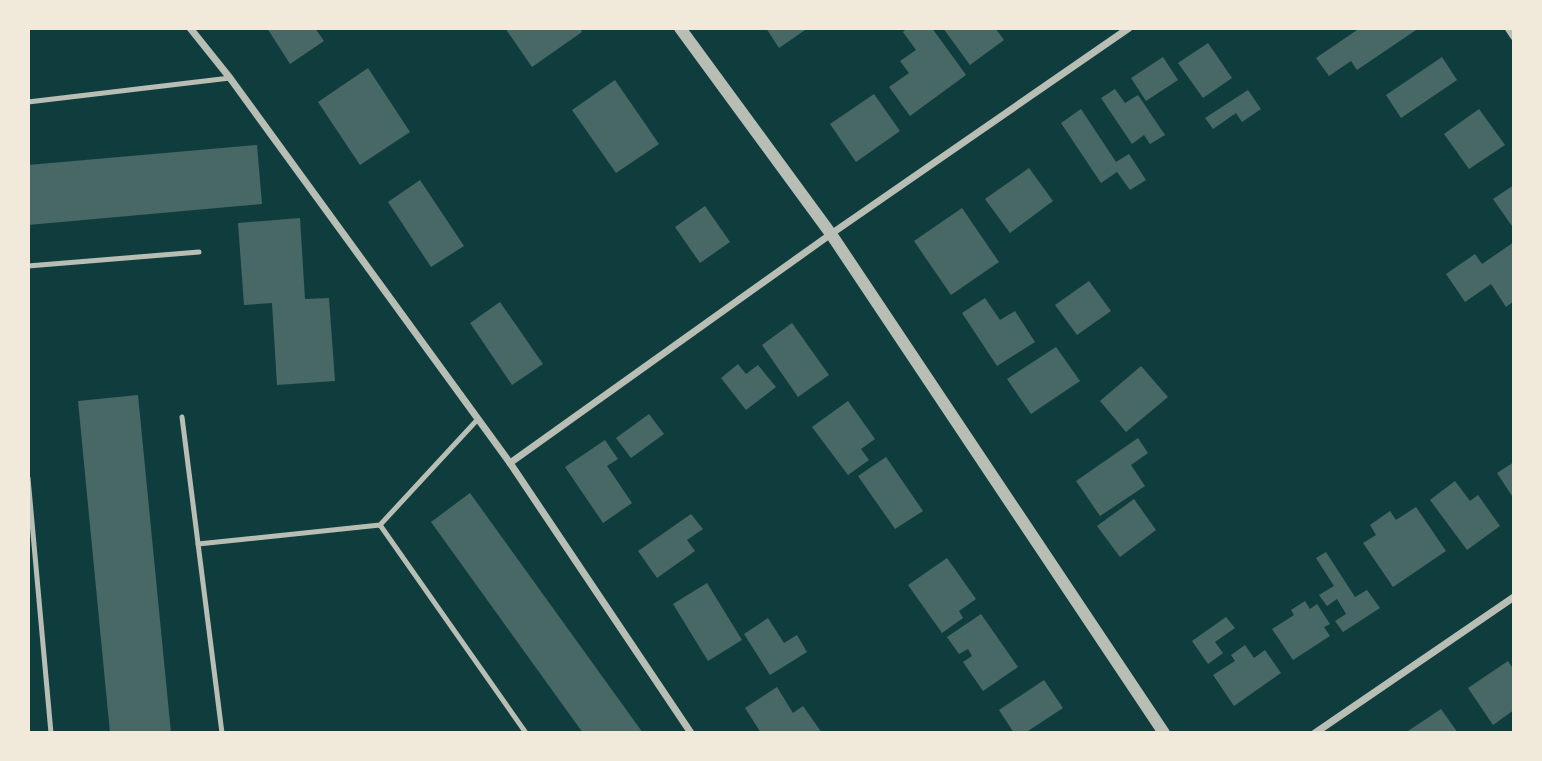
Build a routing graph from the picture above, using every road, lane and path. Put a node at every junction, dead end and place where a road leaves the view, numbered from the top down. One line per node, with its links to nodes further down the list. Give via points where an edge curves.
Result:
1 (190, 28): 6 (street)
2 (680, 28): 8 (street)
3 (1129, 28): 8 (street)
4 (1508, 28): 5 (street)
5 (1514, 37)
6 (230, 78): 7 (lane); 12 (street)
7 (28, 102)
8 (831, 234): 13 (street); 22 (street)
9 (199, 252): 10 (lane)
10 (28, 266)
11 (182, 417): 16 (lane)
12 (478, 419): 13 (street); 15 (lane)
13 (510, 463): 21 (street)
14 (28, 478): 18 (lane)
15 (380, 525): 16 (lane); 20 (lane)
16 (198, 544): 19 (lane)
17 (1514, 597): 23 (street)
18 (51, 733)
19 (222, 733)
20 (526, 733)
21 (691, 733)
22 (1164, 733)
23 (1315, 733)

